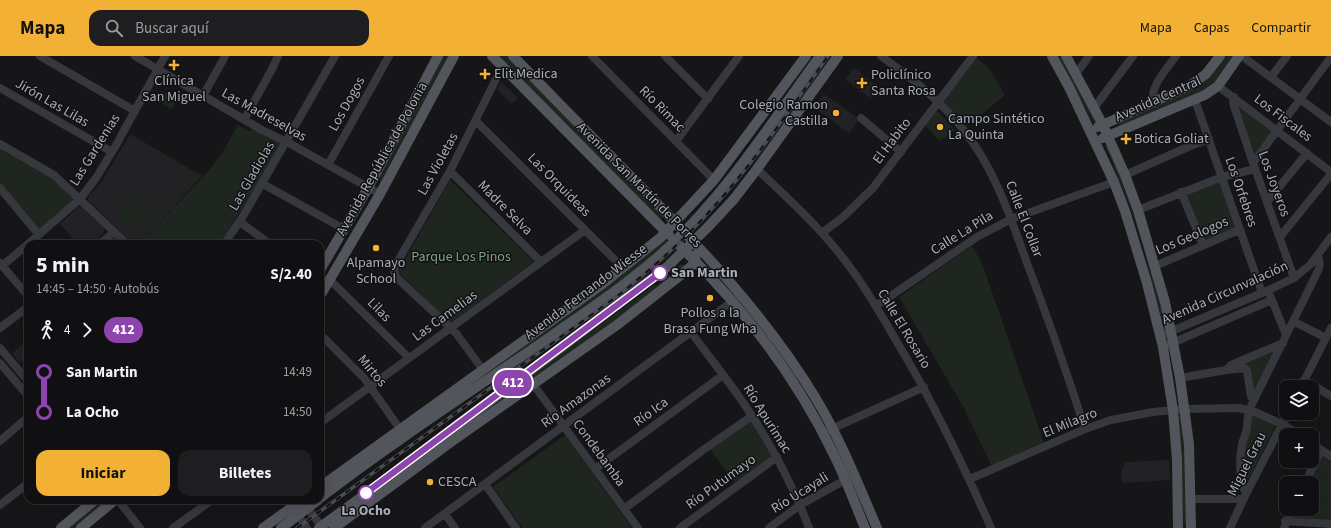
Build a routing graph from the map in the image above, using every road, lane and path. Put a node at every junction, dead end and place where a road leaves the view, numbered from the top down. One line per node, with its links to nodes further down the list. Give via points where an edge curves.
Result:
1 (40, 56): 43 (street)
2 (135, 56): 30 (street, Las Madreselvas)
3 (165, 56): 30 (street, Las Gardenias)
4 (225, 56): 35 (street)
5 (278, 56): 46 (street)
6 (335, 56): 54 (street, Las Gladiolas)
7 (389, 56): 60 (street, Los Dogos)
8 (438, 56): 71 (main road, Avenida República de Polonia)
9 (454, 56): 73 (main road, Avenida República de Polonia)
10 (492, 56): 29 (main road, Avenida San Martín de Porres)
11 (513, 56): 78 (main road, Avenida San Martín de Porres)
12 (592, 56): 53 (street, Río Rimac)
13 (665, 56): 37 (street)
14 (806, 56): 67 (main road, Avenida Fernando Wiesse)
15 (820, 56): 84 (main road, Avenida Fernando Wiesse, via 733,177)
16 (838, 56): 62 (main road, Avenida Fernando Wiesse)
17 (881, 56): 40 (street, Calle El Collar)
18 (972, 56): 40 (street, El Habito)
19 (1052, 56): 49 (main road)
20 (1066, 56): 31 (main road)
21 (1090, 56): 31 (street)
22 (1133, 56): 42 (street)
23 (1176, 56): 41 (street, via 1154,89)
24 (1220, 56): 41 (main road, Avenida Central, via 1198,80)
25 (1241, 56): 32 (street); 33 (main road, Avenida Central)
26 (1287, 56): 32 (street)
27 (737, 57): 37 (street)
28 (1331, 57): 38 (street)
29 (502, 67): 47 (street, Las Violetas); 83 (main road, Avenida San Martín de Porres)
30 (158, 69): 35 (street, Las Madreselvas); 43 (street, Las Gardenias)
31 (1076, 74): 42 (main road)
32 (1271, 77): 38 (street)
33 (1218, 86): 36 (street, Los Fiscales); 39 (main road, Avenida Central)
34 (0, 88): 57 (street, Jirón Las Lilas)
35 (203, 96): 46 (street, Las Madreselvas)
36 (1234, 98): 50 (street, Los Fiscales); 61 (street, Los Joyeros, via 1233,103)
37 (708, 99): 53 (street)
38 (1300, 99): 45 (street); 50 (street)
39 (1196, 100): 51 (main road, Avenida Central); 52 (street, Los Orfebres)
40 (938, 101): 58 (street, El Habito); 77 (street, Calle El Collar, via 962,128 987,165)
41 (1153, 103): 48 (main road, Avenida Central)
42 (1094, 108): 48 (main road)
43 (135, 111): 57 (street, Las Gardenias)
44 (861, 118): 58 (street)
45 (1330, 118)
46 (244, 120): 54 (street, Las Madreselvas)
47 (476, 121): 63 (street, Las Violetas); 81 (street, Las Orquideas)
48 (1104, 125): 49 (main road, Avenida Central); 51 (main road)
49 (1091, 130): 55 (main road)
50 (1278, 130): 59 (street, Los Fiscales); 61 (street)
51 (1108, 136): 55 (main road, Avenida Central); 65 (main road)
52 (1209, 139): 65 (street); 66 (street, Los Orfebres)
53 (676, 141): 67 (street, Río Rimac)
54 (287, 142): 60 (street, Las Madreselvas); 69 (street, Las Gladiolas)
55 (1096, 142): 68 (main road)
56 (0, 144): 74 (street, via 54,175)
57 (112, 152): 74 (street, Las Gardenias)
58 (901, 152): 86 (street, El Habito, via 873,188)
59 (1307, 153): 64 (street, Los Fiscales); 75 (street)
60 (328, 165): 71 (street, Las Madreselvas)
61 (1254, 166): 66 (street); 75 (street, Los Joyeros)
62 (757, 169): 86 (street, Calle El Rosario); 95 (main road, Avenida Fernando Wiesse, via 734,198)
63 (450, 171): 101 (street, Madre Selva); 121 (street, Las Violetas, via 394,271 396,276)
64 (1331, 173): 88 (street)
65 (1125, 175): 76 (main road)
66 (1222, 177): 72 (street); 82 (street, Los Orfebres)
67 (714, 180): 78 (main road, Avenida Fernando Wiesse)
68 (1114, 182): 77 (street, Calle La Pila); 125 (main road, via 1147,283)
69 (262, 184): 79 (street, Las Gladiolas); 80 (street)
70 (0, 188): 87 (street)
71 (368, 188): 73 (street, Las Madreselvas); 80 (main road, Avenida República de Polonia)
72 (1181, 192): 76 (street); 97 (street)
73 (380, 194): 110 (main road, Avenida República de Polonia)
74 (80, 199): 85 (street); 87 (street, Las Gardenias)
75 (1267, 202): 88 (street, Los Joyeros)
76 (1138, 210): 106 (main road)
77 (1010, 219): 117 (street, Calle La Pila, via 976,237); 162 (street, Calle El Collar)
78 (675, 221): 83 (main road, Avenida Fernando Wiesse); 84 (main road, Avenida San Martín de Porres)
79 (240, 222): 93 (street, Las Gladiolas); 94 (street)
80 (344, 229): 103 (main road, Avenida República de Polonia)
81 (585, 230): 101 (street, Las Camelias); 107 (street, Las Orquideas)
82 (1240, 230): 97 (street, Los Geologos); 113 (street, Los Orfebres)
83 (665, 231): 96 (main road, Avenida San Martín de Porres); 107 (main road, Avenida Fernando Wiesse)
84 (684, 231): 95 (main road, Avenida San Martín de Porres); 96 (main road, Avenida Fernando Wiesse)
85 (114, 232): 91 (street); 92 (street)
86 (822, 233): 117 (street, Calle El Rosario, via 852,270)
87 (39, 235): 90 (street, Las Gardenias)
88 (1280, 237): 109 (street, Los Joyeros)
89 (1331, 237): 100 (street, Avenida Circunvalación)
90 (33, 240)
91 (105, 240)
92 (123, 240)
93 (227, 240)
94 (265, 240)
95 (694, 240): 99 (main road, Avenida Fernando Wiesse); 102 (main road); 105 (main road, Avenida San Martín de Porres)
96 (675, 241): 99 (main road, Avenida San Martín de Porres); 175 (main road, Avenida Fernando Wiesse, via 611,295 437,414)
97 (1204, 245): 106 (street, Los Geologos)
98 (24, 247): 104 (street, Las Gardenias)
99 (684, 250): 102 (main road, Avenida San Martín de Porres); 138 (main road, Avenida Fernando Wiesse, via 646,284)
100 (1318, 256): 109 (street, Avenida Circunvalación); 119 (street, via 1320,267)
101 (541, 262): 121 (street, Las Camelias)
102 (696, 262): 108 (main road, Avenida San Martín de Porres); 143 (main road, via 617,325)
103 (324, 263)
104 (1, 264): 112 (street)
105 (714, 264): 108 (main road); 114 (main road, Avenida San Martín de Porres)
106 (1155, 266): 123 (main road)
107 (623, 268): 135 (main road, Avenida Fernando Wiesse)
108 (705, 272): 116 (main road, Avenida San Martín de Porres)
109 (1294, 278): 113 (street, Avenida Circunvalación)
110 (330, 280): 111 (main road, Avenida República de Polonia); 132 (street, Lilas)
111 (324, 290)
112 (24, 291)
113 (1265, 292): 115 (street, Los Orfebres); 123 (street, Avenida Circunvalación)
114 (741, 295): 116 (street, Río Amazonas); 161 (main road, Avenida San Martín de Porres, via 801,375)
115 (1272, 300): 128 (street, Los Orfebres); 129 (street, Avenida Circunvalación)
116 (732, 302): 124 (street, Río Amazonas); 163 (main road, Avenida San Martín de Porres, via 782,367)
117 (876, 306): 145 (street, Calle El Rosario)
118 (24, 309): 120 (street)
119 (1293, 322): 127 (street); 128 (street)
120 (0, 328)
121 (450, 328): 132 (street, Las Camelias); 135 (street)
122 (1331, 328): 127 (street)
123 (1172, 331): 125 (street, Avenida Circunvalación); 129 (main road)
124 (691, 332): 139 (street, Río Apurimac); 158 (street, Río Amazonas)
125 (1160, 336): 130 (main road)
126 (324, 338): 144 (street, Mirtos)
127 (1326, 338): 142 (street)
128 (1285, 339): 136 (street); 149 (street)
129 (1174, 342): 130 (street, Avenida Circunvalación); 141 (main road)
130 (1163, 347): 151 (main road)
131 (0, 348): 134 (street)
132 (409, 358): 144 (street, Las Camelias)
133 (0, 363): 137 (street)
134 (13, 364): 137 (street); 140 (street)
135 (483, 370): 160 (main road, Avenida Fernando Wiesse)
136 (1226, 370): 141 (street); 149 (street, via 1245,368)
137 (3, 372): 147 (street)
138 (525, 373): 143 (street, Condebamba); 192 (main road, Avenida Fernando Wiesse)
139 (723, 375): 153 (street, Río Apurimac); 168 (street, Río Ica)
140 (24, 376)
141 (1180, 378): 150 (main road)
142 (1304, 380)
143 (533, 384): 158 (street, Condebamba); 200 (main road)
144 (371, 387): 155 (street, Las Camelias); 160 (street, Mirtos)
145 (924, 387): 161 (street); 170 (street, Calle El Rosario)
146 (1319, 391): 148 (street)
147 (24, 392)
148 (1331, 396)
149 (1254, 400): 152 (street)
150 (1184, 409): 151 (street, El Milagro); 152 (street, El Milagro, via 1227,407); 177 (main road, via 1189,444)
151 (1173, 410): 162 (street, El Milagro, via 1112,420); 211 (main road)
152 (1249, 410): 157 (street, El Milagro); 176 (street, via 1240,463)
153 (752, 416): 167 (street, Río Apurimac); 186 (street)
154 (24, 420): 164 (street)
155 (324, 420)
156 (1284, 420): 157 (street, Miguel Grau)
157 (1282, 424): 159 (street, El Milagro); 176 (street, Miguel Grau)
158 (564, 426): 168 (street, Condebamba); 173 (street, Río Amazonas)
159 (1289, 428)
160 (400, 429): 172 (main road, Avenida Fernando Wiesse)
161 (833, 429): 163 (street); 209 (main road, Avenida San Martín de Porres)
162 (1085, 429): 170 (street, El Milagro)
163 (823, 433): 171 (main road, Avenida San Martín de Porres)
164 (0, 441)
165 (1321, 450): 166 (street); 169 (street)
166 (1331, 456)
167 (777, 458): 185 (street, Río Apurimac); 205 (street, Río Putumayo)
168 (595, 469): 186 (street, Condebamba)
169 (1308, 476)
170 (970, 479): 210 (street, Calle El Rosario)
171 (845, 480): 185 (street, Río Ucayali); 208 (main road, Avenida San Martín de Porres)
172 (324, 484)
173 (485, 484): 188 (street, Río Amazonas); 203 (street)
174 (24, 487): 184 (street)
175 (324, 495)
176 (1244, 497): 177 (street); 213 (street, Miguel Grau)
177 (1191, 499): 212 (main road)
178 (90, 504): 193 (main road)
179 (110, 504): 194 (main road)
180 (121, 504): 195 (street)
181 (206, 504): 196 (street)
182 (302, 504): 187 (main road, Avenida Fernando Wiesse)
183 (304, 504): 192 (street)
184 (0, 505)
185 (800, 506): 206 (street, Río Ucayali); 207 (street, Río Apurimac)
186 (624, 509): 204 (street, Condebamba)
187 (295, 511): 197 (main road, Avenida Fernando Wiesse); 198 (main road, Avenida Fernando Wiesse); 199 (street)
188 (445, 514): 201 (street, Río Amazonas); 202 (street)
189 (1288, 516): 191 (street)
190 (1331, 524): 191 (street)
191 (1284, 525)
192 (321, 527)
193 (61, 528)
194 (81, 528)
195 (140, 528)
196 (173, 528)
197 (264, 528)
198 (282, 528)
199 (307, 528)
200 (334, 528)
201 (426, 528)
202 (455, 528)
203 (516, 528)
204 (638, 528)
205 (680, 528)
206 (769, 528)
207 (809, 528)
208 (865, 528)
209 (876, 528)
210 (991, 528)
211 (1178, 528)
212 (1192, 528)
213 (1230, 528)

